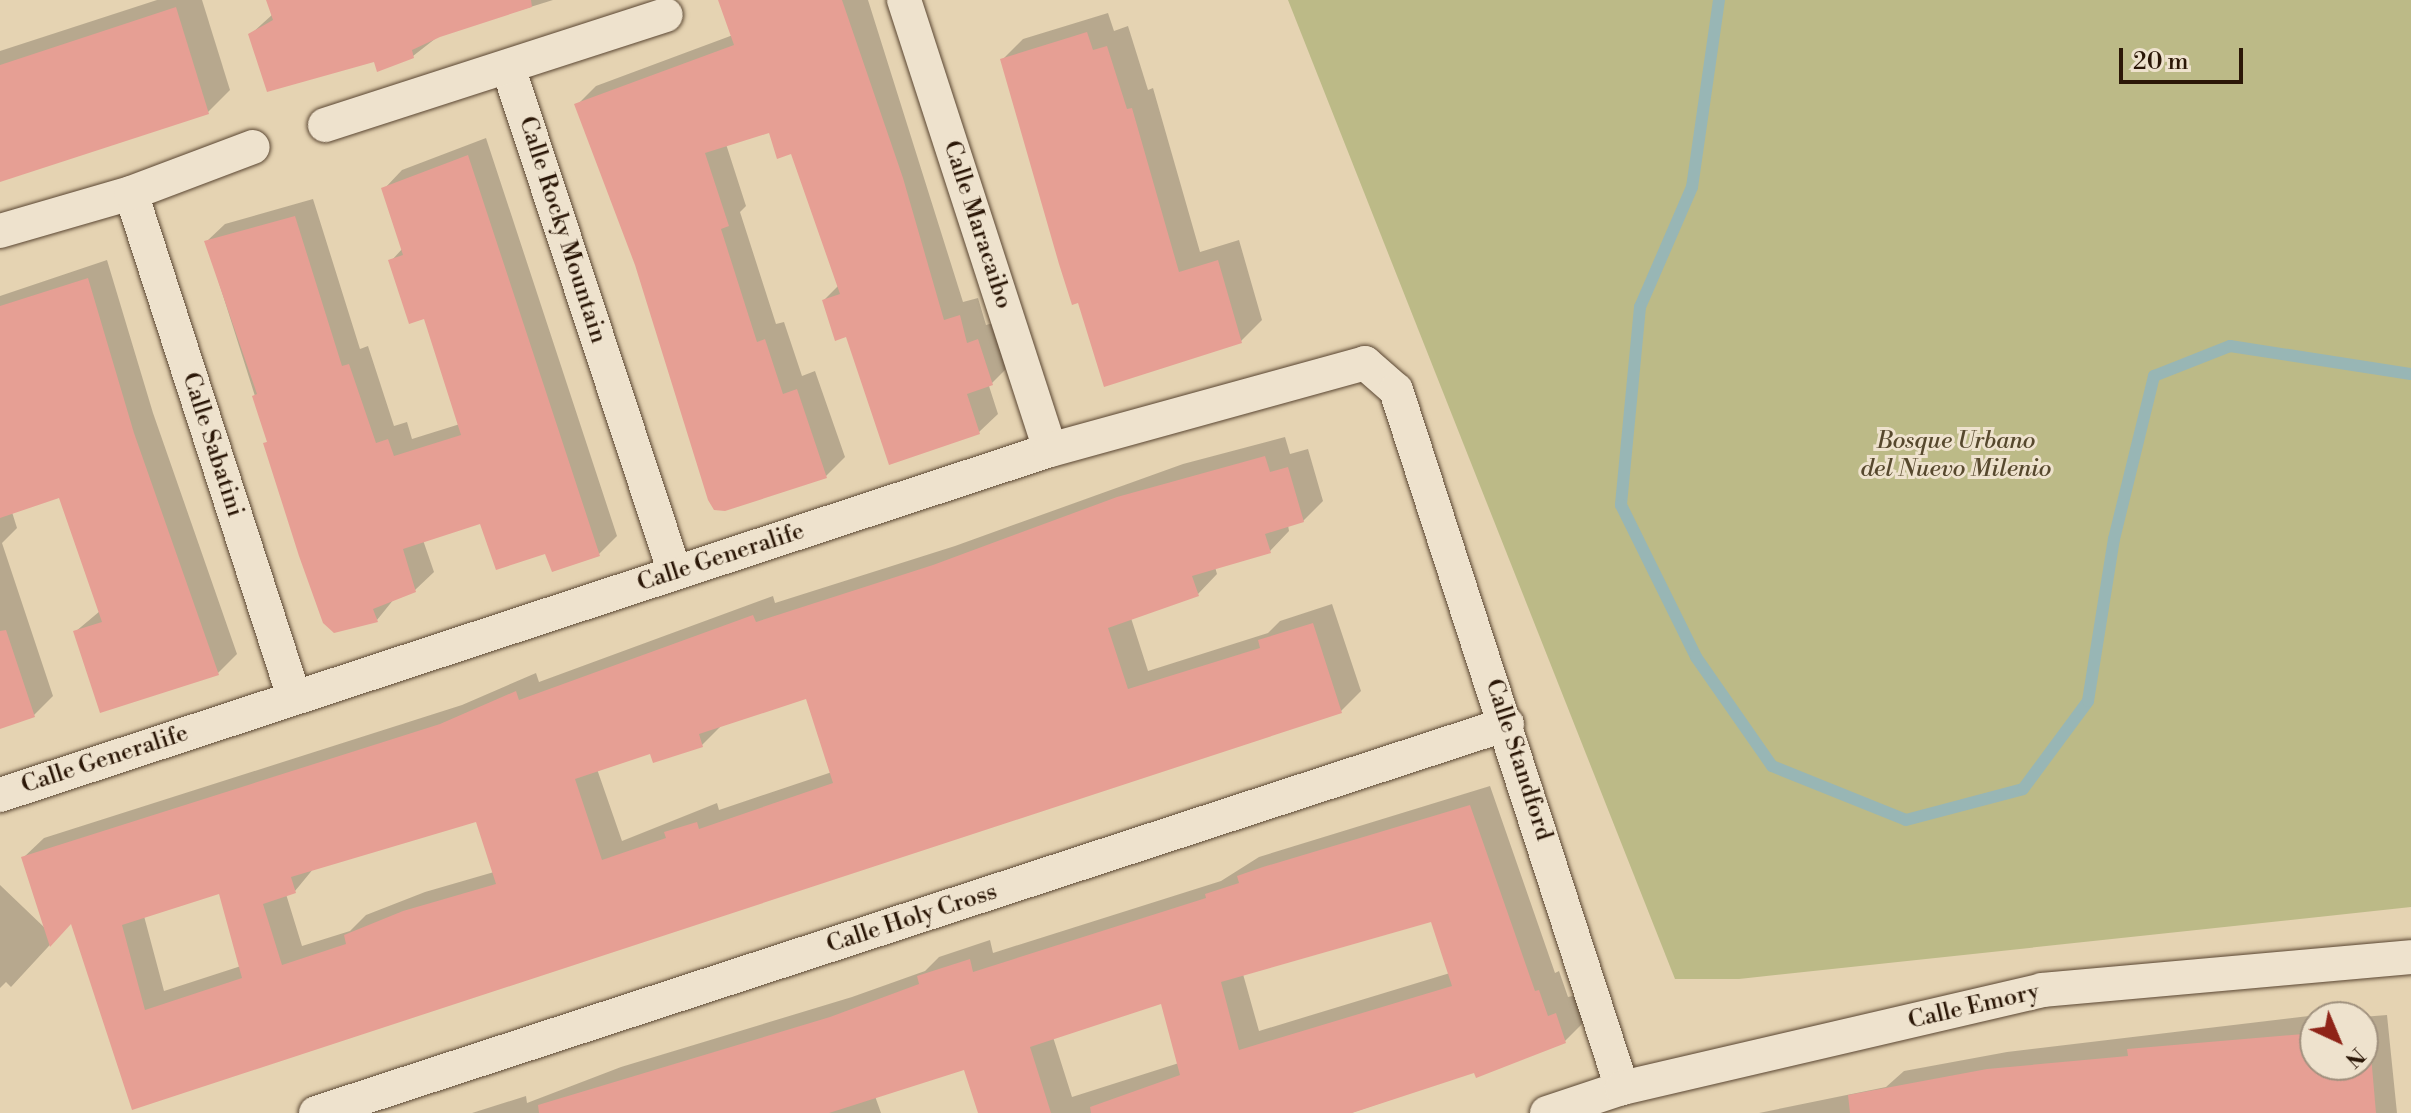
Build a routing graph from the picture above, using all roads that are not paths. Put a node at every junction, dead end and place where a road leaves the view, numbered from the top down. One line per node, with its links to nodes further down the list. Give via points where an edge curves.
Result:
1 (904, 0): 9 (street, Calle Maracaibo)
2 (666, 15): 3 (street)
3 (509, 70): 4 (street); 10 (street, Calle Rocky Mountain)
4 (325, 125)
5 (253, 147): 6 (street)
6 (131, 193): 7 (street); 11 (street, Calle Sabatini)
7 (0, 231)
8 (1409, 432): 9 (street, Calle Generalife, via 1396,390 1365,363); 12 (street, Calle Standford)
9 (1050, 450): 10 (street, Calle Generalife)
10 (675, 573): 11 (street, Calle Generalife)
11 (294, 697): 13 (street, Calle Generalife)
12 (1507, 724): 15 (street, Calle Standford); 16 (street, Calle Holy Cross)
13 (0, 795)
14 (2411, 957): 15 (street, Calle Emory, via 2042,990)
15 (1622, 1088): 17 (street, Calle Emory)
16 (316, 1113)
17 (1547, 1113)

